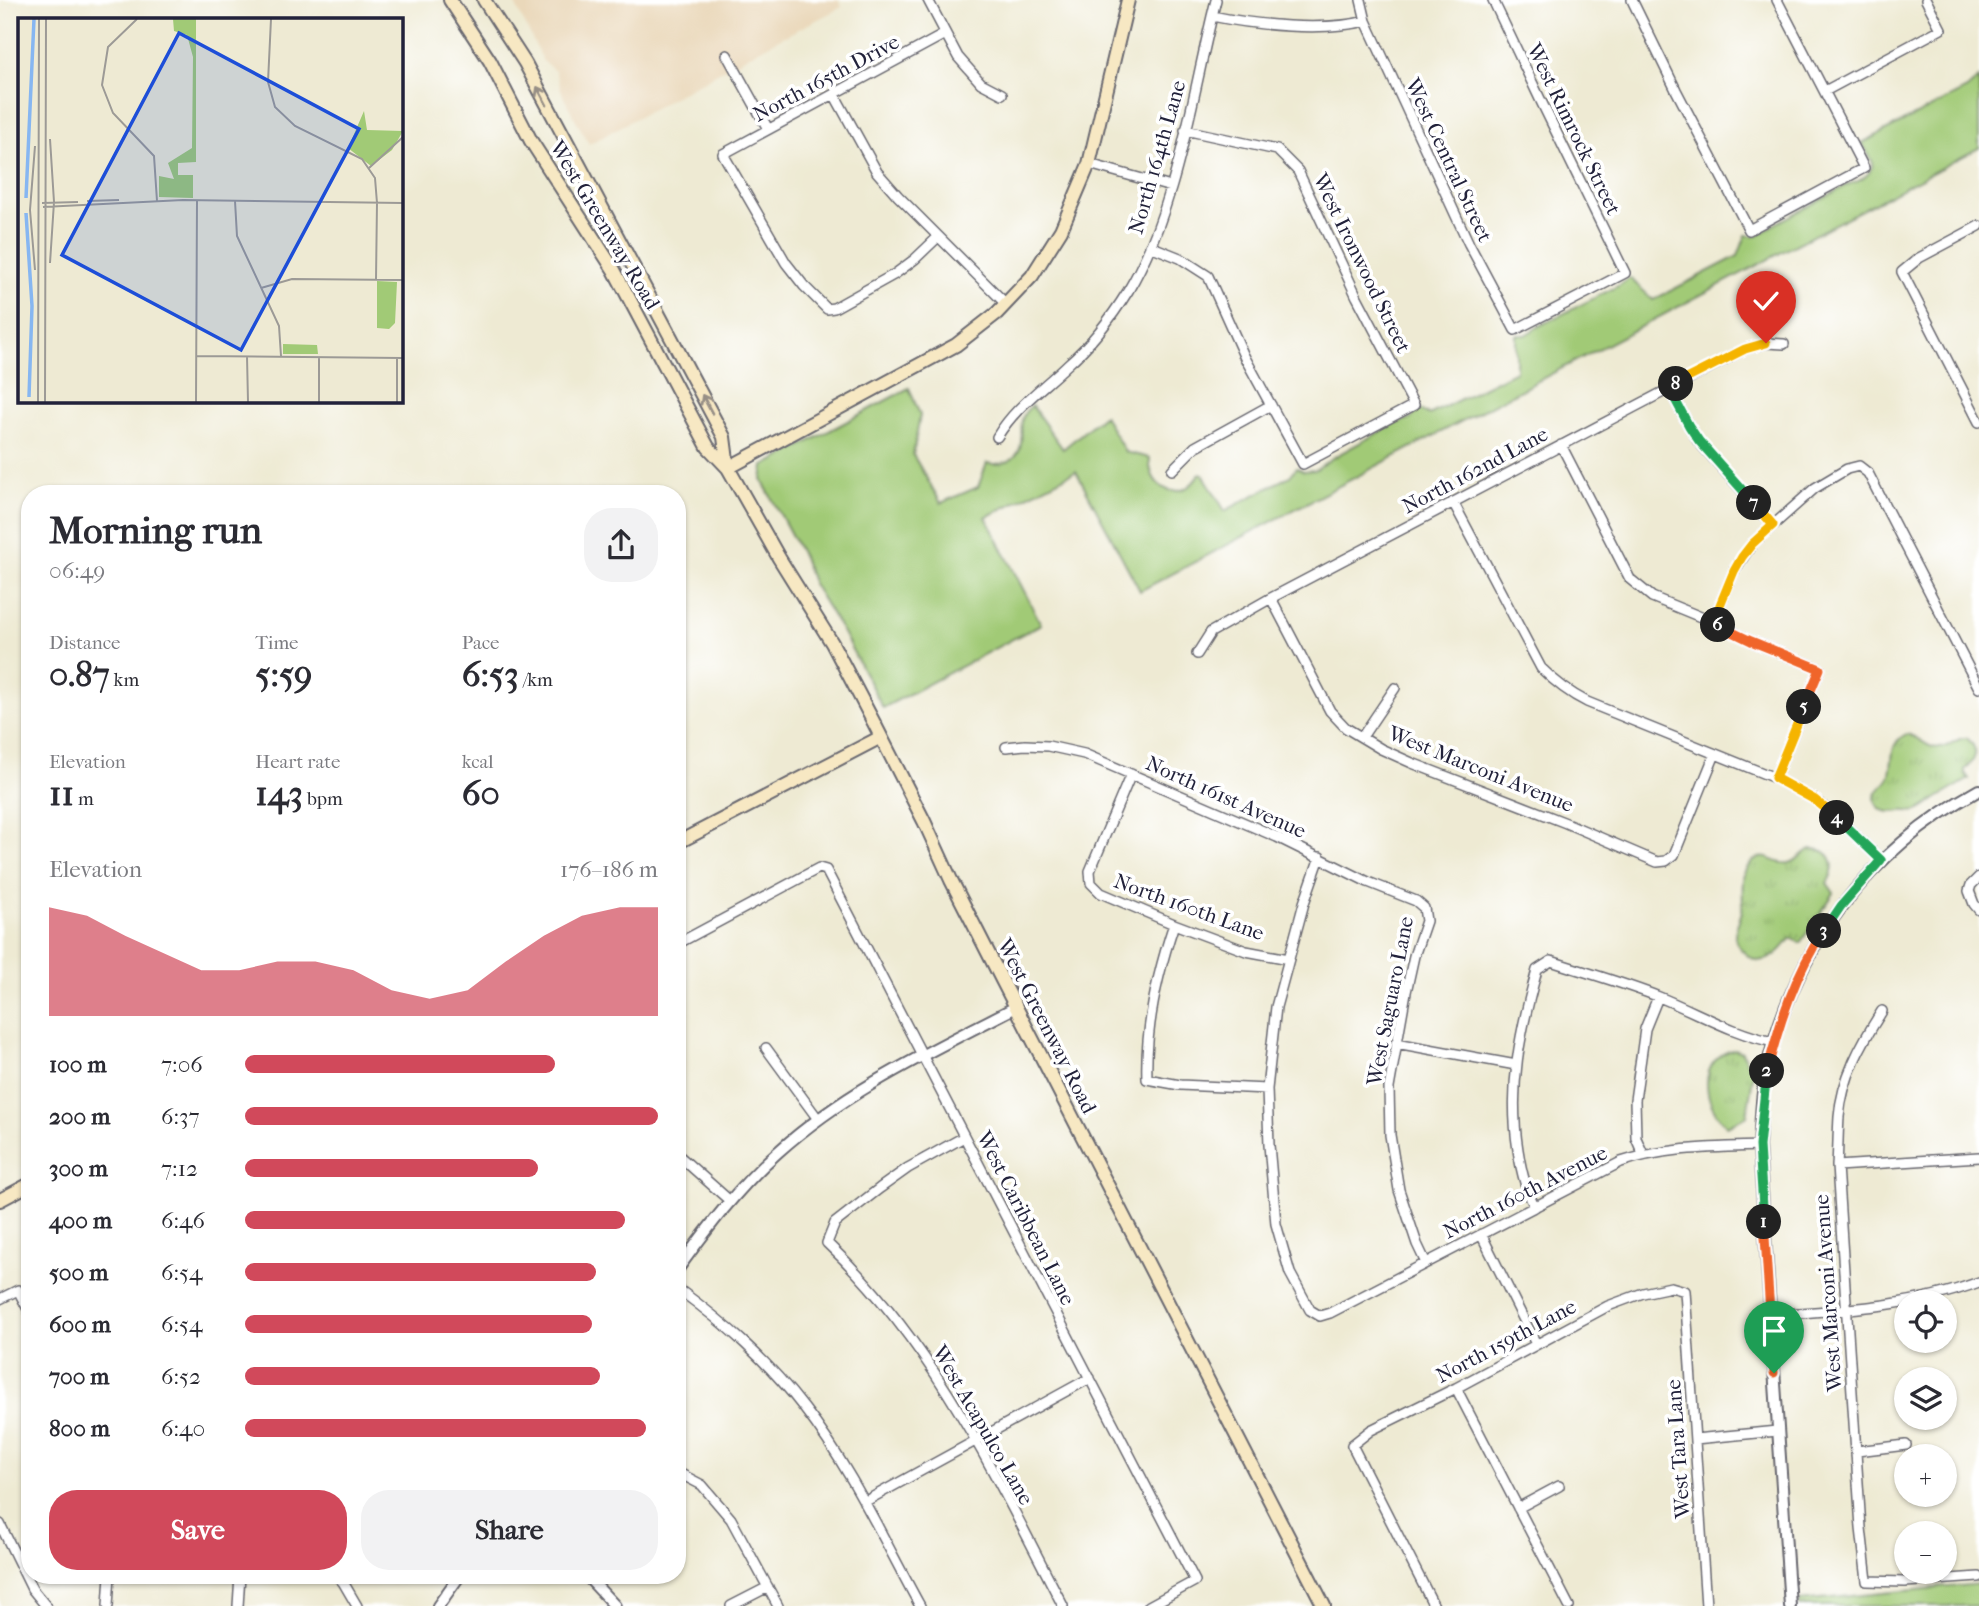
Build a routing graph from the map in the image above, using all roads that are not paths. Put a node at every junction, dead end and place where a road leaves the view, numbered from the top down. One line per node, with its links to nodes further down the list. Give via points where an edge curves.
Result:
1 (450, 0): 33 (main road, West Greenway Road, via 490,61 536,150 614,270 708,447)
2 (484, 0): 33 (main road, West Greenway Road, one-way to 2, via 724,437 525,63)
3 (928, 0): 13 (street)
4 (1128, 0): 20 (main road)
5 (1216, 0): 11 (street, North 164th Lane)
6 (1361, 0): 12 (street, West Central Street)
7 (1493, 0): 26 (street, West Rimrock Street, via 1625,273)
8 (1632, 0): 15 (street, via 1749,230 1864,168)
9 (1777, 0): 15 (street)
10 (1926, 0): 15 (street, via 1941,29)
11 (1212, 16): 12 (street, via 1246,23 1302,25); 19 (street, North 164th Lane)
12 (1366, 21): 26 (street, West Central Street, via 1469,244)
13 (945, 34): 16 (street, North 165th Drive); 17 (street, via 981,82)
14 (727, 55): 18 (street)
15 (1825, 91)
16 (834, 94): 18 (street, North 165th Drive); 23 (street, via 877,172)
17 (1002, 94)
18 (768, 129): 23 (street, North 165th Drive, via 723,154 786,263 827,309 895,274)
19 (1185, 130): 21 (street, North 164th Lane); 29 (street, West Ironwood Street, via 1276,150 1298,171 1414,405 1303,464)
20 (1089, 164): 21 (street); 25 (main road, via 1061,230 1032,276)
21 (1171, 187): 24 (street, North 164th Lane)
22 (1979, 226): 30 (street, via 1902,272)
23 (938, 237): 25 (street)
24 (1150, 246): 29 (street, via 1208,276); 31 (street, North 164th Lane, via 1128,291 1100,329 1007,420)
25 (1006, 304): 33 (main road, via 983,326 937,356)
26 (1516, 330)
27 (1784, 344): 28 (street, North 162nd Lane, via 1755,345)
28 (1669, 388): 32 (street, North 162nd Lane); 36 (street, via 1699,441)
29 (1271, 405): 34 (street, via 1195,447)
30 (1979, 422)
31 (997, 437)
32 (1561, 445): 35 (street, North 162nd Lane); 38 (street, via 1630,579 1652,597)
33 (728, 468): 42 (main road, West Greenway Road, via 832,643)
34 (1172, 470)
35 (1452, 502): 37 (street, North 162nd Lane); 45 (street, via 1541,668 1556,683 1587,702)
36 (1773, 525): 38 (street, via 1742,557); 41 (street, via 1815,488 1847,469 1859,466 1868,473)
37 (1271, 598): 39 (street, North 162nd Lane, via 1211,632); 43 (street, West Marconi Avenue, via 1330,711)
38 (1713, 622): 47 (street, via 1820,669)
39 (1197, 654)
40 (1395, 688): 43 (street)
41 (1979, 688)
42 (881, 737): 49 (main road); 61 (main road, West Greenway Road)
43 (1362, 737): 45 (street, West Marconi Avenue, via 1464,785 1657,862 1674,855)
44 (1006, 747): 46 (street, North 161st Avenue, via 1069,750)
45 (1716, 754): 47 (street)
46 (1131, 774): 50 (street, North 161st Avenue); 53 (street, via 1090,871)
47 (1775, 778): 51 (street, via 1830,811)
48 (1979, 790): 51 (street, via 1942,811)
49 (686, 838)
50 (1320, 858): 55 (street, North 161st Avenue); 59 (street)
51 (1881, 860): 63 (street, via 1819,938 1795,983)
52 (1979, 877): 56 (street, via 1969,891)
53 (1091, 883): 54 (street, North 160th Lane); 57 (street, North 160th Lane, via 1101,893)
54 (1081, 887)
55 (1424, 908): 64 (street, West Saguaro Lane, via 1426,921)
56 (1979, 910)
57 (1174, 924): 59 (street, North 160th Lane, via 1246,950); 68 (street, via 1161,962 1146,1057 1147,1079)
58 (686, 939): 66 (street, West Caribbean Lane, via 818,868 826,870)
59 (1289, 959): 68 (street, via 1276,1007)
60 (1658, 997): 63 (street, via 1733,1030); 67 (street, via 1551,961 1537,970); 72 (street, via 1645,1029 1634,1100 1636,1138)
61 (1016, 1007): 66 (street); 123 (main road, West Greenway Road)
62 (1882, 1011): 75 (street, West Marconi Avenue, via 1847,1080 1839,1115)
63 (1774, 1042): 71 (street)
64 (1396, 1043): 67 (street); 82 (street, West Saguaro Lane, via 1389,1088 1390,1135 1399,1190)
65 (766, 1048): 69 (street)
66 (923, 1054): 69 (street); 70 (street, West Caribbean Lane)
67 (1516, 1065): 79 (street, via 1514,1124 1520,1166)
68 (1267, 1089): 82 (street, North 160th Avenue, via 1276,1224 1290,1273 1310,1310 1320,1316 1330,1313)
69 (818, 1119): 78 (street, via 776,1153)
70 (964, 1137): 91 (street, West Caribbean Lane); 95 (street, West Acapulco Lane, via 880,1188 835,1223 827,1243 919,1349)
71 (1759, 1146): 72 (street, North 160th Avenue); 89 (street)
72 (1643, 1154): 79 (street, North 160th Avenue)
73 (1979, 1157): 75 (street)
74 (686, 1162): 78 (street)
75 (1837, 1166): 88 (street, West Marconi Avenue)
76 (21, 1189): 77 (main road)
77 (0, 1200)
78 (730, 1201): 81 (street)
79 (1535, 1207): 80 (street, North 160th Avenue)
80 (1481, 1234): 82 (street, North 160th Avenue); 90 (street)
81 (686, 1258)
82 (1426, 1263)
83 (1979, 1282): 88 (street, via 1927,1298)
84 (1685, 1291): 90 (street, North 159th Lane, via 1671,1287 1643,1293); 94 (street, West Tara Lane)
85 (686, 1295): 100 (street, via 734,1332 773,1371 805,1409)
86 (21, 1296): 87 (street, via 18,1290)
87 (0, 1299)
88 (1847, 1310): 89 (street); 97 (street, West Marconi Avenue)
89 (1771, 1315): 93 (street)
90 (1536, 1344): 92 (street, North 159th Lane)
91 (1090, 1378): 95 (street); 122 (street, West Caribbean Lane, via 1195,1581)
92 (1456, 1388): 101 (street); 124 (street, North 159th Lane, via 1371,1430 1352,1445)
93 (1777, 1431): 94 (street); 127 (street)
94 (1695, 1439): 126 (street, West Tara Lane)
95 (977, 1441): 100 (street); 121 (street, West Acapulco Lane)
96 (1894, 1446): 97 (street)
97 (1857, 1451): 104 (street, West Marconi Avenue, via 1867,1581)
98 (686, 1477): 111 (street, via 702,1485 731,1519)
99 (1559, 1486): 101 (street)
100 (864, 1502): 120 (street)
101 (1518, 1508): 125 (street)
102 (0, 1524): 103 (street)
103 (21, 1567)
104 (1979, 1577)
105 (30, 1584): 112 (street)
106 (109, 1584): 113 (street)
107 (239, 1584): 114 (street)
108 (344, 1584): 115 (street)
109 (454, 1584): 116 (street)
110 (594, 1584): 117 (street)
111 (768, 1587): 118 (street); 119 (street)
112 (46, 1606)
113 (108, 1606)
114 (238, 1606)
115 (357, 1606)
116 (438, 1606)
117 (615, 1606)
118 (731, 1606)
119 (778, 1606)
120 (919, 1606)
121 (1063, 1606)
122 (1149, 1606)
123 (1324, 1606)
124 (1434, 1606)
125 (1569, 1606)
126 (1706, 1606)
127 (1790, 1606)

